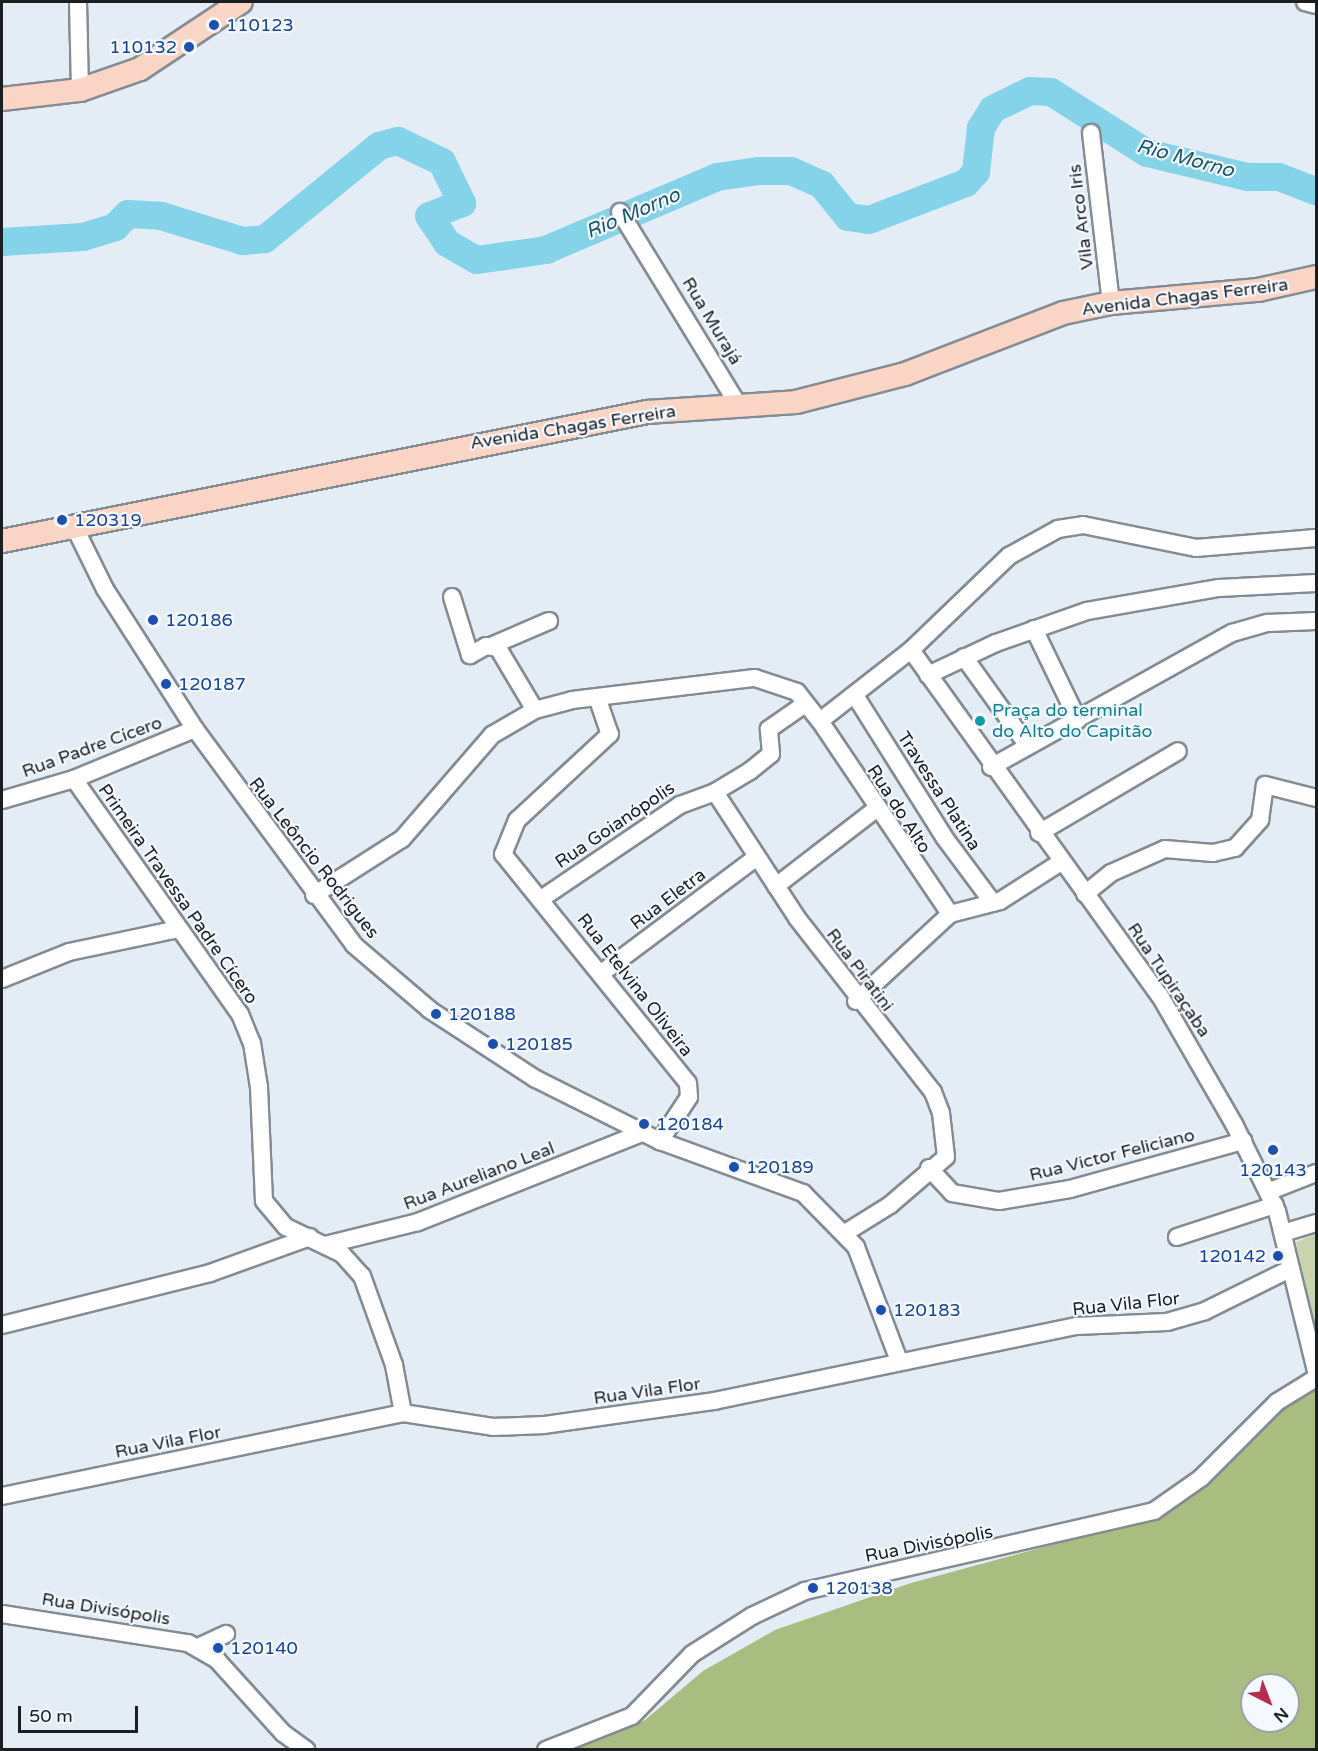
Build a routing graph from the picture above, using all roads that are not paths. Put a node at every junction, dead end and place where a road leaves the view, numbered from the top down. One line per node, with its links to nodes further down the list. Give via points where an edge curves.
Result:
1 (78, 2): 5 (street)
2 (239, 2): 5 (street, via 140,69)
3 (1305, 2): 4 (street)
4 (1317, 5)
5 (80, 90): 6 (street)
6 (2, 99)
7 (1091, 133): 10 (street, Vila Arco Iris)
8 (620, 212): 11 (street, Rua Murajá)
9 (1314, 283): 10 (street, Avenida Chagas Ferreira)
10 (1111, 300): 11 (street, Avenida Chagas Ferreira, via 1016,328 905,374 796,402)
11 (741, 408): 12 (street, Avenida Chagas Ferreira, via 646,412)
12 (73, 524): 14 (street, Avenida Chagas Ferreira); 30 (street, Rua Leôncio Rodrigues, via 105,589)
13 (1317, 538): 21 (street, via 1196,548 1093,526 1058,529 1001,562)
14 (2, 541)
15 (1317, 583): 19 (street, via 1143,598)
16 (452, 597): 20 (street, via 470,655)
17 (549, 621): 20 (street)
18 (1317, 621): 28 (street, via 1268,623 1232,633)
19 (1034, 629): 22 (street); 28 (street)
20 (493, 645): 27 (street)
21 (911, 650): 23 (street, Rua Tupiraçaba); 25 (street)
22 (964, 657): 23 (street); 31 (street)
23 (928, 675): 33 (street, Rua Tupiraçaba)
24 (597, 697): 26 (street, Rua do Alto, via 755,678 785,685); 27 (street, Rua do Alto); 45 (street, Rua Etelvina Oliveira, via 610,734 517,820 502,846 506,860)
25 (856, 697): 29 (street); 46 (street, Travessa Platina, via 944,837)
26 (805, 704): 29 (street, Rua do Alto); 35 (street, Rua Goianópolis, via 769,729 771,754)
27 (535, 710): 44 (street, Rua do Alto, via 492,735 402,839)
28 (1078, 720): 31 (street)
29 (820, 721): 38 (street, Rua do Alto)
30 (195, 729): 34 (street, Rua Padre Cícero); 44 (street, Rua Leôncio Rodrigues)
31 (1028, 746): 33 (street)
32 (1178, 751): 39 (street)
33 (991, 767): 39 (street, Rua Tupiraçaba)
34 (74, 779): 37 (street, Rua Padre Cícero); 48 (street, Primeira Travessa Padre Cícero)
35 (715, 792): 40 (street, Rua Piratini); 45 (street, Rua Goianópolis, via 680,804)
36 (1317, 798): 43 (street, via 1265,785 1260,820 1236,848 1213,853 1165,849 1119,869)
37 (2, 800)
38 (876, 809): 42 (street); 47 (street, Rua do Alto)
39 (1039, 833): 41 (street, Rua Tupiraçaba)
40 (757, 857): 42 (street, Rua Piratini); 49 (street, Rua Eletra)
41 (1061, 862): 43 (street, Rua Tupiraçaba); 46 (street)
42 (776, 886): 51 (street, Rua Piratini)
43 (1084, 894): 54 (street, Rua Tupiraçaba, via 1160,996)
44 (314, 895): 52 (street, Rua Leôncio Rodrigues, via 381,972 430,1010 536,1079)
45 (541, 899): 49 (street, Rua Etelvina Oliveira)
46 (993, 903): 47 (street)
47 (950, 914): 51 (street)
48 (178, 929): 50 (street, via 69,952); 62 (street, Primeira Travessa Padre Cícero, via 240,1014 256,1067 264,1201 286,1227)
49 (603, 972): 53 (street, Rua Etelvina Oliveira, via 691,1090)
50 (2, 979)
51 (856, 1001): 55 (street, Rua Piratini, via 933,1092 948,1153)
52 (644, 1132): 53 (street, Rua Leôncio Rodrigues); 62 (street, Rua Aureliano Leal, via 418,1222)
53 (660, 1141): 59 (street, Rua Leôncio Rodrigues, via 802,1193)
54 (1243, 1141): 55 (street, Rua Victor Feliciano, via 1070,1189 999,1201 952,1193); 57 (street, Rua Tupiraçaba)
55 (929, 1168): 59 (street, via 890,1205)
56 (1317, 1173): 57 (street)
57 (1272, 1198): 60 (street, Rua Tupiraçaba); 61 (street)
58 (1317, 1224): 60 (street)
59 (846, 1233): 65 (street, Rua Leôncio Rodrigues, via 861,1259)
60 (1283, 1233): 63 (street, Rua Tupiraçaba)
61 (1177, 1237)
62 (317, 1241): 64 (street, Rua Aureliano Leal, via 210,1273); 68 (street, Primeira Travessa Padre Cícero, via 342,1254 362,1276 394,1365)
63 (1290, 1269): 65 (street, Rua Vila Flor, via 1192,1317 1077,1326); 66 (street, Rua Tupiraçaba)
64 (2, 1325)
65 (899, 1361): 68 (street, Rua Vila Flor, via 714,1401 544,1425 493,1427)
66 (1317, 1371)
67 (1317, 1378): 74 (street, Rua Divisópolis, via 1277,1402 1201,1478 1154,1510 805,1591 752,1616 692,1654 632,1716)
68 (403, 1413): 69 (street, Rua Vila Flor)
69 (2, 1496)
70 (2, 1614): 72 (street, Rua Divisópolis, via 127,1629)
71 (226, 1634): 72 (street)
72 (198, 1647): 73 (street, Rua Divisópolis)
73 (306, 1749)
74 (546, 1749)

